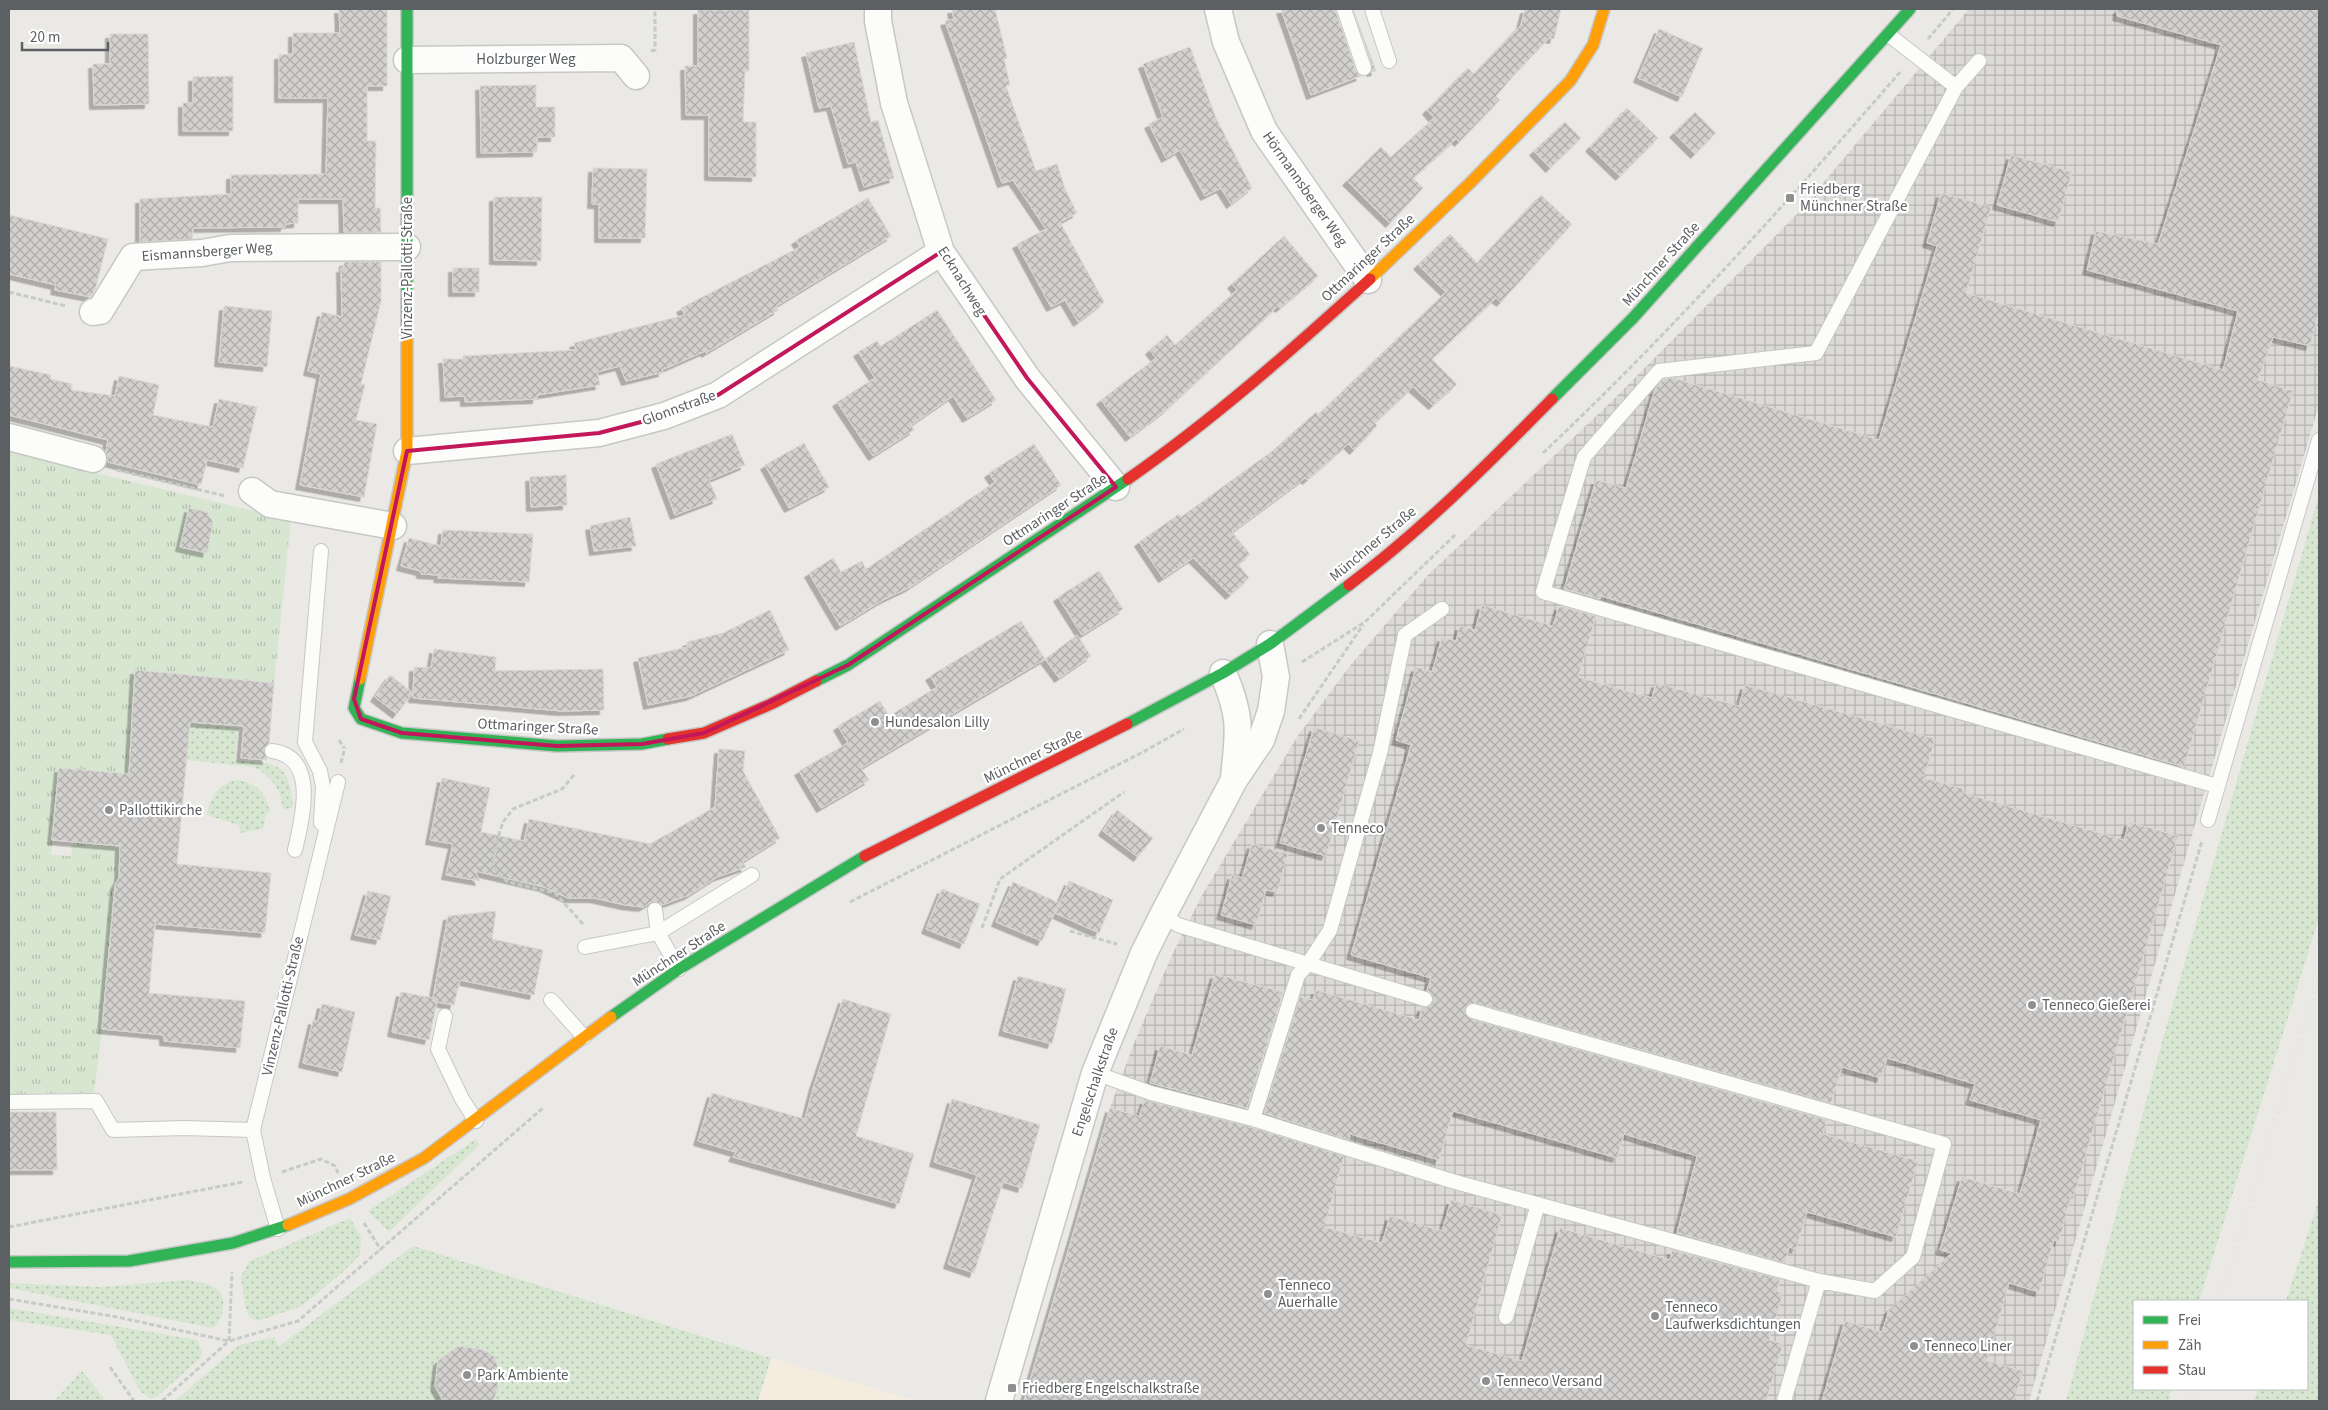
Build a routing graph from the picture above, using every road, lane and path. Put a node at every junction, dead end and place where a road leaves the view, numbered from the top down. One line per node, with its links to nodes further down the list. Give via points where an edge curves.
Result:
1 (407, 9): 10 (main road, Vinzenz-Pallotti-Straße)
2 (655, 9): 13 (path, via 655,50)
3 (878, 9): 17 (street, Ecknachweg, via 894,103)
4 (1218, 9): 18 (street, Hörmannsberger Weg, via 1226,42 1264,131)
5 (1344, 9): 14 (lane)
6 (1372, 9): 12 (lane)
7 (1604, 9): 18 (main road, Ottmaringer Straße, via 1593,45 1570,81)
8 (1910, 9): 9 (main road, Münchner Straße)
9 (1889, 35): 15 (lane); 31 (main road, Münchner Straße, via 1632,318 1489,463 1374,566)
10 (407, 60): 13 (street, Holzburger Weg); 16 (main road, Vinzenz-Pallotti-Straße)
11 (1979, 60): 15 (lane)
12 (1390, 61)
13 (628, 67)
14 (1364, 68)
15 (1956, 87): 39 (lane, via 1816,353 1659,371 1584,457 1543,592)
16 (407, 247): 20 (street, Eismannsberger Weg, via 230,248 133,257 100,311); 23 (main road, Vinzenz-Pallotti-Straße)
17 (941, 252): 23 (street, Glonnstraße, via 718,395 664,416 599,433); 25 (street, Ecknachweg, via 1027,378)
18 (1368, 280): 25 (main road, Ottmaringer Straße, via 1182,441)
19 (9, 292): 20 (path)
20 (93, 312)
21 (9, 437): 24 (street)
22 (2319, 440): 39 (lane)
23 (407, 451): 27 (main road, Vinzenz-Pallotti-Straße)
24 (94, 460): 26 (path, via 108,468 240,500)
25 (1116, 487): 35 (main road, Ottmaringer Straße, via 848,664 771,704 704,733 642,744)
26 (252, 491): 27 (street, via 270,504)
27 (393, 526): 33 (main road, Vinzenz-Pallotti-Straße, via 354,699 354,708 361,719)
28 (321, 551): 43 (lane, via 305,742 320,771 323,788)
29 (1442, 609): 53 (lane, via 1405,635 1380,753 1330,930)
30 (1365, 622): 34 (path)
31 (1270, 644): 32 (main road, Münchner Straße); 37 (street, Engelschalkstraße, via 1276,677 1271,710 1262,740)
32 (1223, 673): 37 (street, Engelschalkstraße, via 1235,700 1240,728); 54 (main road, Münchner Straße, via 1088,746 869,854)
33 (370, 722): 35 (main road, Ottmaringer Straße, via 402,733); 38 (path, via 344,748)
34 (1294, 727)
35 (580, 746): 50 (path, via 578,765 572,779 562,788 513,809 508,815 497,840 493,864 508,882 555,894)
36 (272, 751): 42 (lane, via 289,757 304,786)
37 (1234, 780): 46 (street, Engelschalkstraße)
38 (338, 782): 43 (lane, Vinzenz-Pallotti-Straße)
39 (2217, 786): 41 (lane)
40 (1124, 792): 47 (path, via 1000,879)
41 (2208, 820): 78 (path)
42 (295, 850)
43 (320, 852): 64 (lane, Vinzenz-Pallotti-Straße)
44 (752, 875): 49 (lane)
45 (655, 910): 49 (lane)
46 (1163, 915): 52 (street, Engelschalkstraße); 53 (lane, via 1178,925)
47 (982, 928)
48 (1070, 931): 52 (path)
49 (658, 933): 50 (lane); 54 (lane)
50 (602, 944): 51 (lane)
51 (584, 947)
52 (1144, 954): 60 (street, Engelschalkstraße)
53 (1308, 964): 55 (lane); 62 (lane, via 1298,975)
54 (679, 969): 59 (main road, Münchner Straße)
55 (1425, 999)
56 (551, 1000): 59 (lane)
57 (1473, 1011): 71 (lane, via 1944,1144 1913,1257 1875,1291)
58 (445, 1016): 63 (lane, via 438,1049)
59 (584, 1037): 63 (main road, Münchner Straße)
60 (1095, 1073): 62 (lane, via 1151,1093); 76 (street, Engelschalkstraße)
61 (9, 1102): 64 (lane, via 96,1101 113,1130)
62 (1253, 1118): 66 (lane, via 1452,1181)
63 (476, 1121): 68 (main road, Münchner Straße, via 415,1162 349,1199)
64 (253, 1130): 65 (lane, Vinzenz-Pallotti-Straße)
65 (263, 1178): 67 (path); 68 (lane, Vinzenz-Pallotti-Straße)
66 (1538, 1204): 71 (lane); 72 (lane)
67 (9, 1227)
68 (278, 1230): 69 (main road, Münchner Straße)
69 (233, 1243): 70 (main road, Münchner Straße, via 129,1261); 75 (path, via 229,1340)
70 (9, 1262)
71 (1819, 1281): 77 (lane)
72 (1506, 1317)
73 (110, 1367): 74 (path)
74 (134, 1401)
75 (162, 1401)
76 (999, 1401)
77 (1784, 1401)
78 (2038, 1401)

